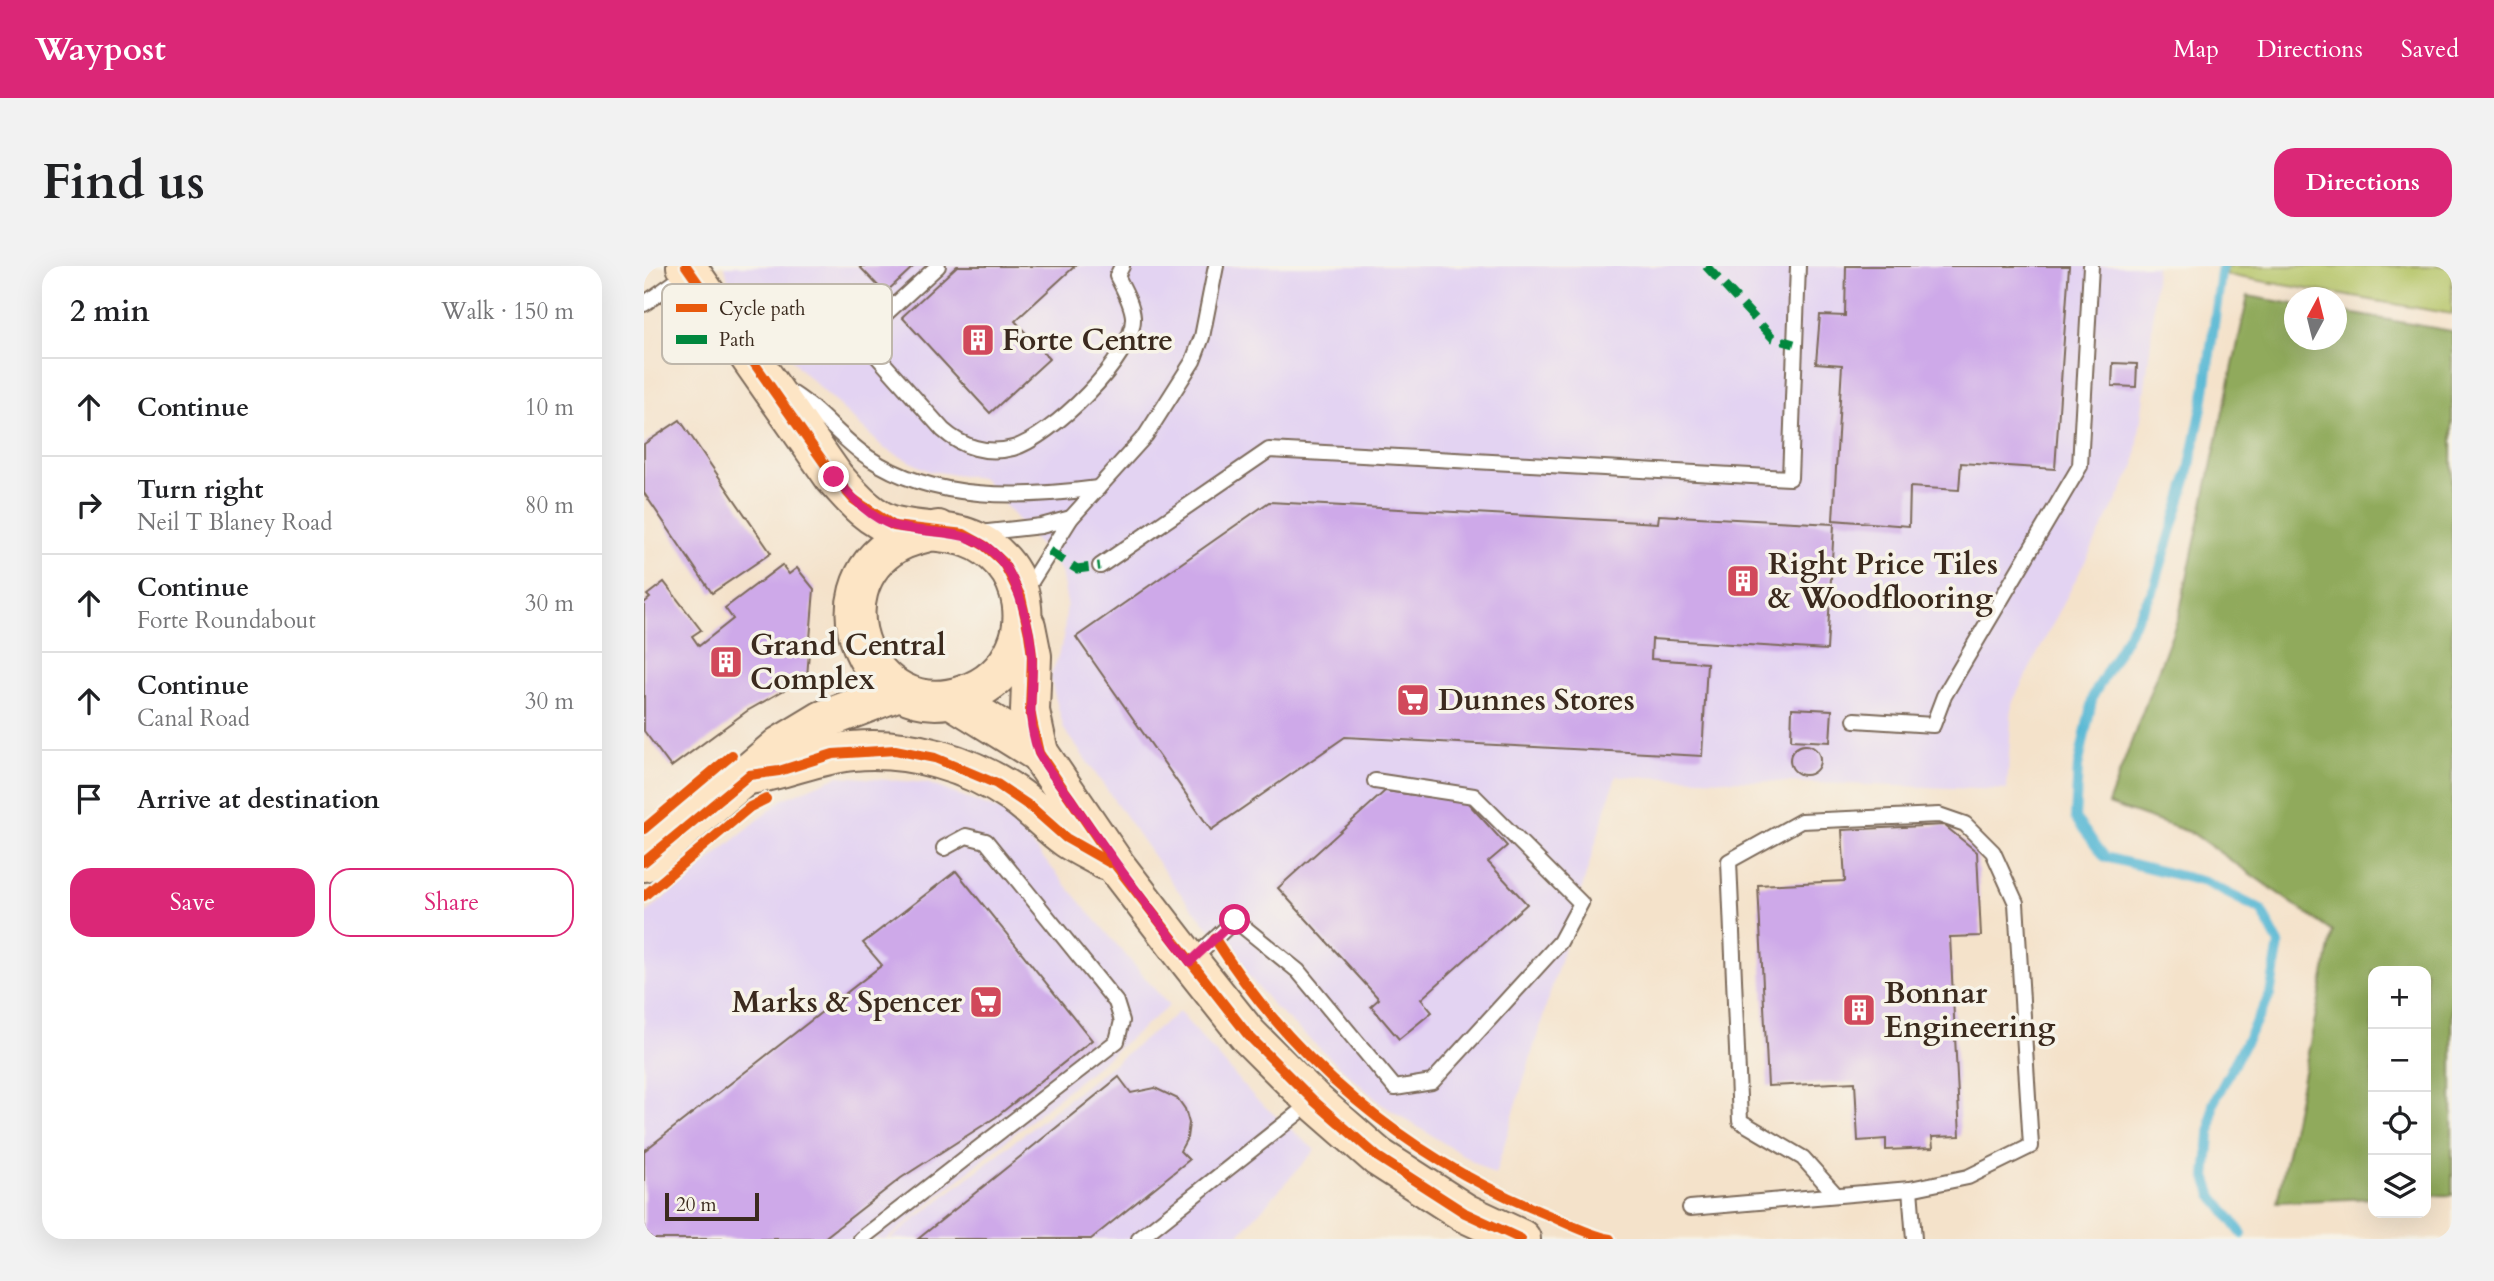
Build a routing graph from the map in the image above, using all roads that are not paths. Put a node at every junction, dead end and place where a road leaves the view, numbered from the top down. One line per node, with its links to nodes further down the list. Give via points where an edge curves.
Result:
1 (939, 266): 11 (lane)
2 (1122, 266): 13 (lane, via 1117,276 1133,316 1124,349 1103,377 1044,433 1012,448 986,450 956,442)
3 (1216, 266): 15 (lane, via 1193,361 1146,435)
4 (1798, 266): 18 (lane, via 1790,478 1269,450)
5 (2091, 266): 22 (lane, via 2080,466 1944,696 1933,725)
6 (688, 269): 7 (lane); 8 (main road)
7 (669, 284)
8 (699, 284)
9 (662, 290): 10 (lane)
10 (644, 304)
11 (892, 308)
12 (755, 364): 14 (main road)
13 (884, 364)
14 (764, 377): 15 (lane, via 809,402 869,459 905,477 993,495); 17 (main road, via 853,499 894,526)
15 (1098, 488): 16 (lane)
16 (1071, 518): 17 (lane, via 1041,526); 19 (lane)
17 (951, 532): 19 (main road, via 985,547 1003,562); 20 (main road, via 897,543 878,558 864,578 856,602 861,647 869,663)
18 (1100, 566)
19 (1022, 607): 21 (main road, via 1012,659 978,690); 23 (main road, via 1032,656 1030,712)
20 (899, 691): 21 (main road, via 928,699); 24 (main road, via 822,720 780,746)
21 (952, 699): 23 (main road)
22 (1855, 720)
23 (1039, 753): 28 (main road)
24 (749, 775): 27 (main road); 28 (main road, via 854,751 915,753 997,784 1066,838)
25 (1375, 781): 29 (lane, via 1474,796 1581,903 1560,942 1432,1082 1395,1088 1298,971 1235,920)
26 (944, 848): 34 (lane, via 966,836 986,841 1116,1002 1122,1021 1117,1041)
27 (644, 862)
28 (1116, 866): 29 (main road)
29 (1190, 962): 30 (main road, via 1248,1035)
30 (1314, 1101): 35 (lane); 36 (main road, via 1378,1157 1465,1213)
31 (1910, 1189): 32 (lane); 32 (lane, via 1968,1177 2031,1146 2015,903 1993,852 1965,824 1939,815 1801,821 1729,861 1740,1121 1803,1158); 37 (lane)
32 (1836, 1195): 33 (lane)
33 (1690, 1208)
34 (860, 1239)
35 (1139, 1239)
36 (1521, 1239)
37 (1914, 1239)

